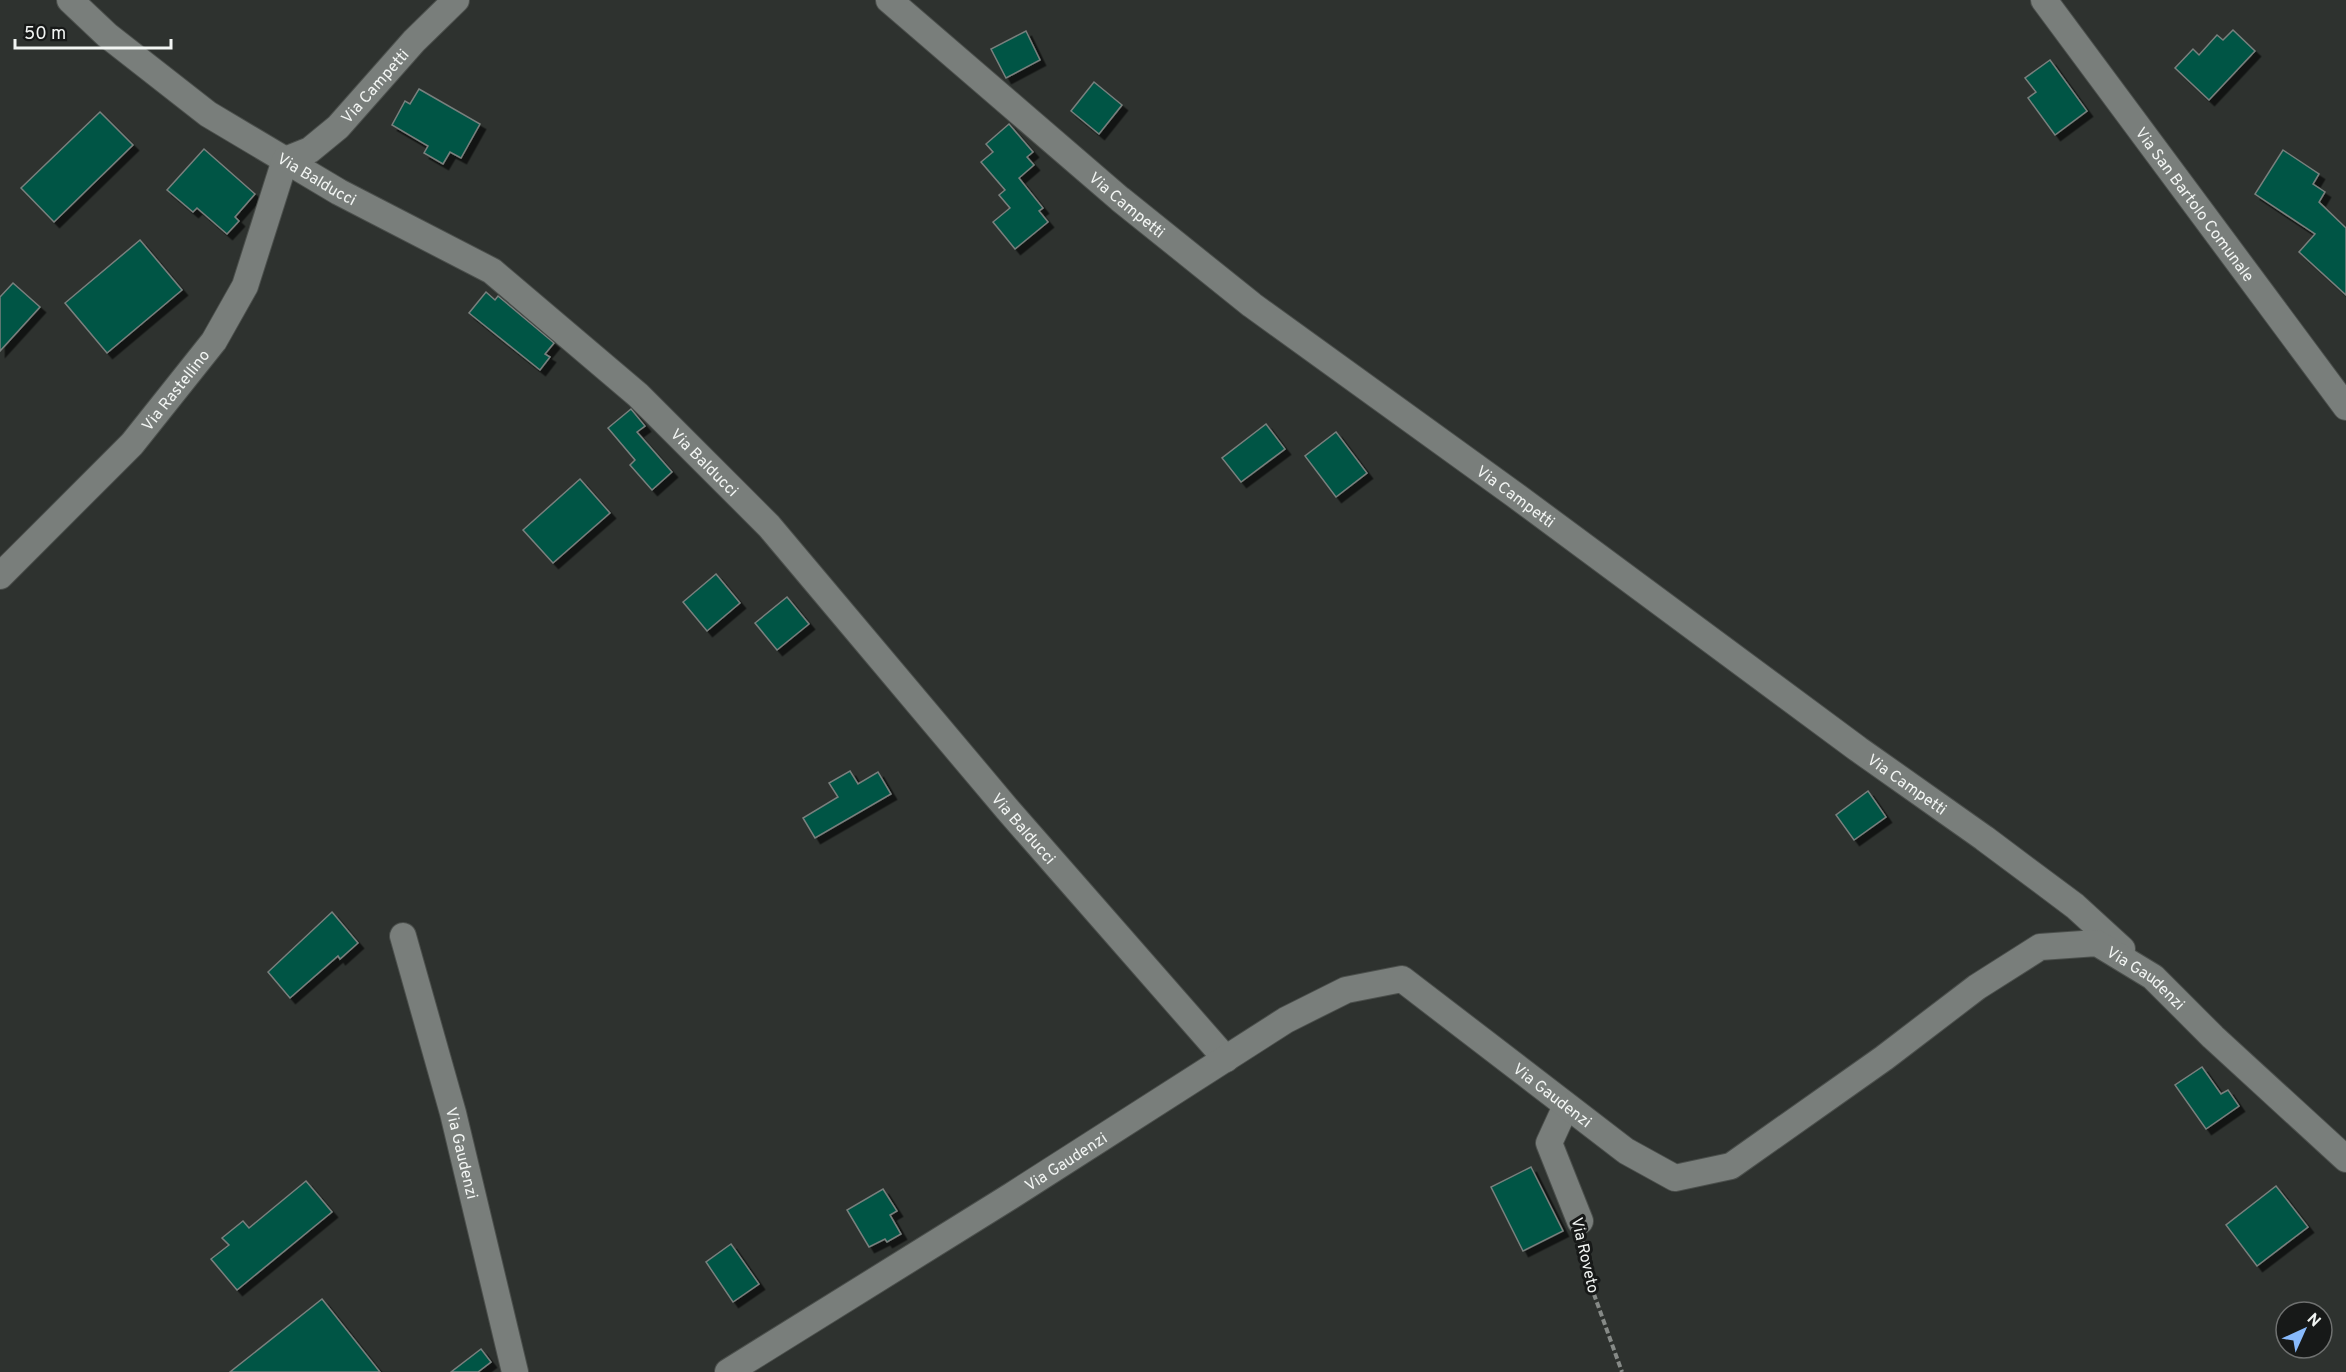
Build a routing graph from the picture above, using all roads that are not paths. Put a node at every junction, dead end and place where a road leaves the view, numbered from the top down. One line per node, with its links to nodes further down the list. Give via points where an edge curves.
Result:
1 (70, 0): 5 (street, Via Balducci, via 107,35 208,114)
2 (456, 0): 5 (street, Via Campetti, via 338,127 310,150)
3 (889, 0): 9 (street, Via Campetti, via 1120,199 1252,305 2048,885)
4 (2044, 0): 6 (street, Via San Bartolo Comunale)
5 (285, 160): 7 (street, Via Rastellino, via 245,286 214,341 132,444); 10 (street, Via Balducci, via 492,271 638,395 769,526 1008,810)
6 (2346, 406)
7 (0, 576)
8 (403, 936): 14 (street, Via Gaudenzi, via 453,1113)
9 (2153, 977): 11 (street, Via Gaudenzi, via 2097,943 2040,946 1977,987 1731,1166 1675,1178 1626,1151); 12 (street, Via Gaudenzi)
10 (1226, 1059): 11 (street, Via Gaudenzi, via 1286,1020 1346,990 1402,979); 15 (street, Via Gaudenzi)
11 (1566, 1106): 13 (street, Via Roveto, via 1549,1143)
12 (2346, 1159)
13 (1580, 1221)
14 (509, 1369)
15 (728, 1372)

